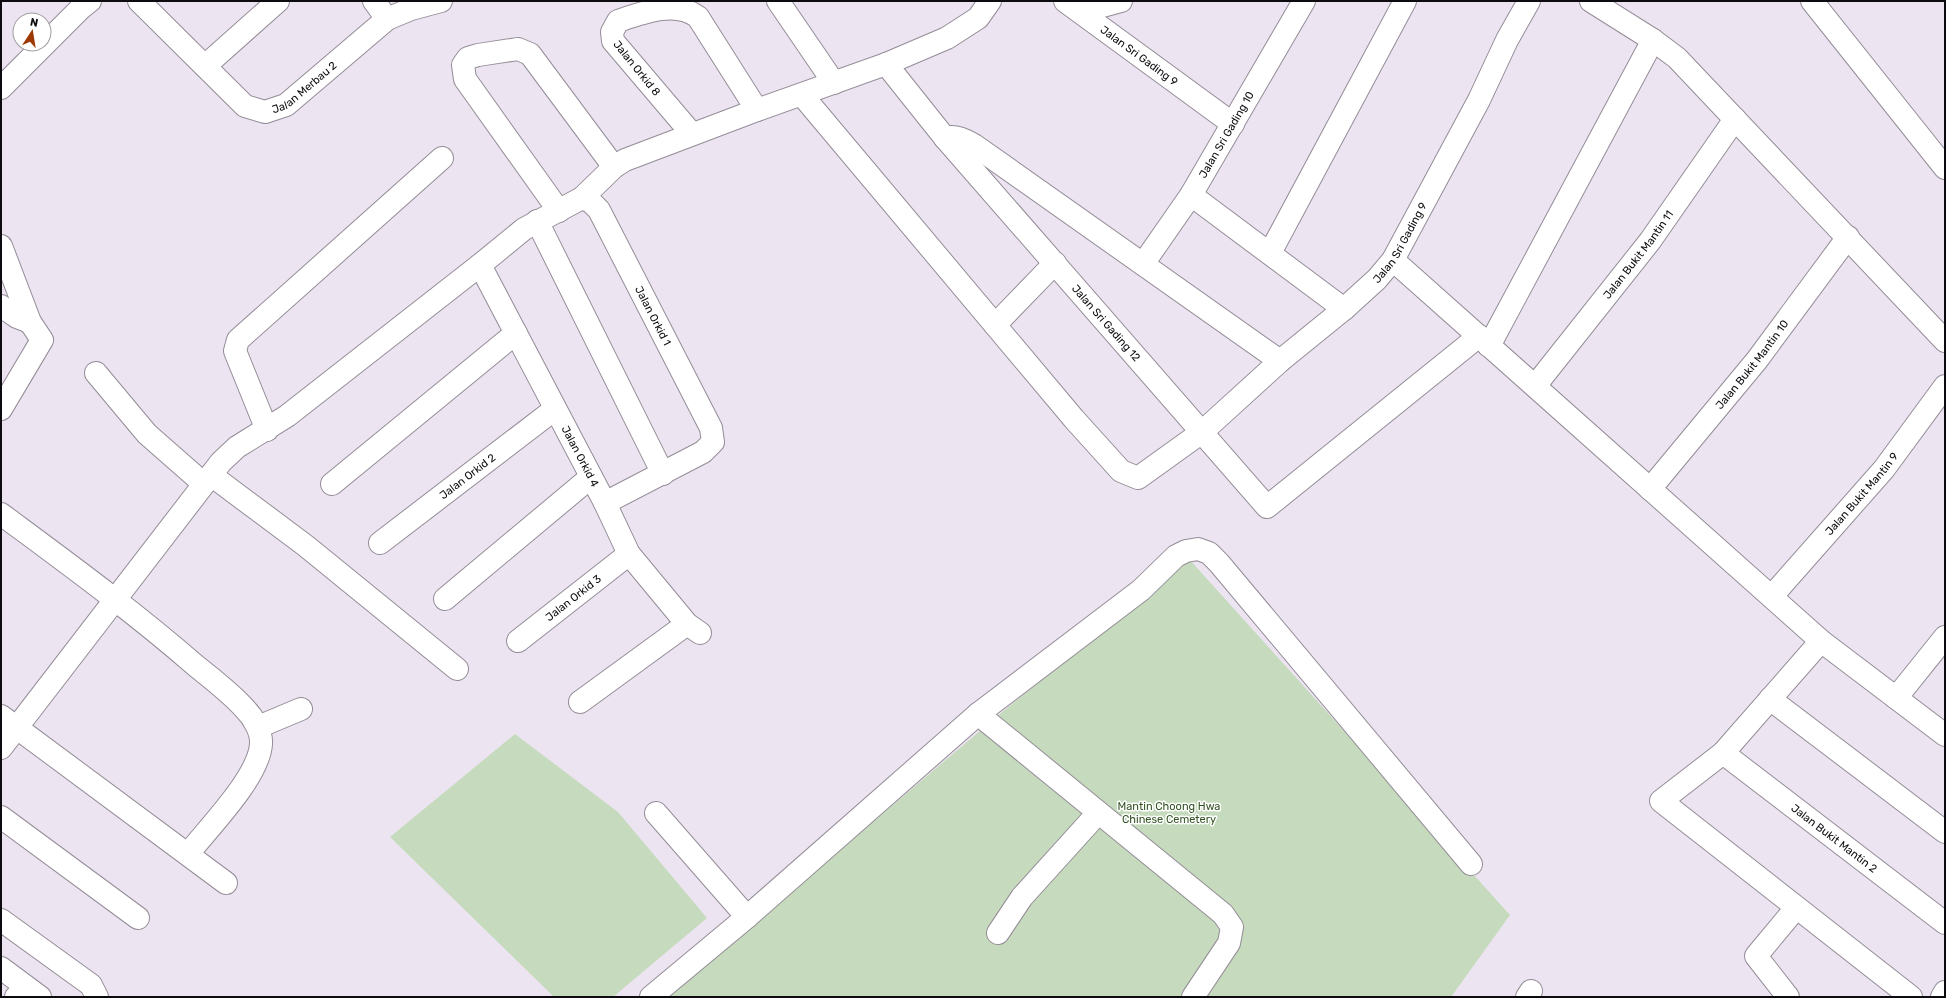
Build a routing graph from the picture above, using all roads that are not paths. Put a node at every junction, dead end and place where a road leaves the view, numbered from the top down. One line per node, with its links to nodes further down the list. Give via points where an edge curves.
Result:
1 (90, 1): 20 (street)
2 (278, 1): 18 (street)
3 (374, 1): 15 (street)
4 (441, 1): 15 (street, Jalan Merbau 2)
5 (778, 1): 19 (street)
6 (990, 1): 17 (street, via 978,18 964,28)
7 (1121, 1): 14 (street)
8 (1304, 1): 24 (street, Jalan Sri Gading 10)
9 (1405, 1): 36 (street)
10 (1529, 1): 37 (street, Jalan Sri Gading 9)
11 (1591, 1): 16 (street)
12 (1812, 1): 29 (street)
13 (142, 2): 18 (street, Jalan Merbau 2)
14 (1073, 7): 24 (street, Jalan Sri Gading 9)
15 (387, 19): 18 (street, Jalan Merbau 2, via 286,105 266,112 246,106)
16 (1654, 40): 23 (street, via 1677,58); 46 (street)
17 (886, 64): 19 (street); 26 (street, Jalan Sri Gading 12)
18 (205, 66)
19 (834, 83): 21 (street)
20 (1, 88)
21 (802, 95): 22 (street); 44 (street)
22 (757, 110): 25 (street); 25 (street, Jalan Orkid 8, via 691,9 672,4 618,21 612,32 614,41)
23 (1735, 119): 34 (street); 50 (street, Jalan Bukit Mantin 11, via 1650,241)
24 (1233, 124): 30 (street, Jalan Sri Gading 10)
25 (692, 134): 28 (street, via 648,150)
26 (946, 138): 38 (street, Jalan Sri Gading 12); 39 (street, via 950,136 963,139 974,145)
27 (442, 158): 54 (street, via 238,340 235,351)
28 (614, 167): 31 (street); 32 (street, via 530,54 518,49 478,54 468,58 463,65 466,79)
29 (1945, 168)
30 (1191, 195): 36 (street); 39 (street, Jalan Sri Gading 10)
31 (582, 198): 32 (street); 56 (street, Jalan Orkid 1, via 599,210 711,428 714,442 703,452)
32 (559, 211): 33 (street)
33 (537, 221): 40 (street); 56 (street)
34 (1848, 237): 47 (street); 60 (street, Jalan Bukit Mantin 10, via 1757,360)
35 (1, 246): 43 (street)
36 (1270, 253): 42 (street)
37 (1393, 260): 42 (street, Jalan Sri Gading 9, via 1377,279); 46 (street)
38 (1055, 263): 44 (street); 55 (street, Jalan Sri Gading 12)
39 (1143, 264): 48 (street)
40 (480, 265): 45 (street, Jalan Orkid 4); 54 (street)
41 (1, 306): 43 (street)
42 (1344, 309): 48 (street, Jalan Sri Gading 9)
43 (30, 322): 52 (street, via 42,340)
44 (995, 325): 55 (street, Jalan Sri Gading 9, via 1121,471 1138,478)
45 (516, 333): 53 (street, Jalan Orkid 4); 59 (street)
46 (1484, 341): 50 (street); 55 (street, Jalan Sri Gading 12, via 1267,507)
47 (1945, 341)
48 (1280, 361): 55 (street, Jalan Sri Gading 9)
49 (96, 373): 58 (street, via 147,434)
50 (1535, 386): 60 (street)
51 (1945, 386): 65 (street, Jalan Bukit Mantin 9, via 1884,469)
52 (1, 408)
53 (555, 409): 57 (street, Jalan Orkid 4); 63 (street, Jalan Orkid 2)
54 (267, 430): 58 (street, via 237,447)
55 (1202, 432)
56 (663, 474): 61 (street)
57 (591, 477): 61 (street, Jalan Orkid 4); 67 (street)
58 (207, 479): 66 (street); 71 (street, via 306,546)
59 (332, 484)
60 (1650, 489): 65 (street)
61 (605, 503): 64 (street, Jalan Orkid 4)
62 (1, 514): 66 (street)
63 (380, 542)
64 (628, 554): 69 (street, Jalan Orkid 3); 74 (street, Jalan Orkid 4, via 694,629)
65 (1772, 596): 70 (street)
66 (116, 598): 77 (street); 78 (street, via 246,709)
67 (445, 599)
68 (1945, 636): 72 (street)
69 (518, 641)
70 (1821, 641): 72 (street); 73 (street)
71 (457, 668)
72 (1896, 698): 79 (street)
73 (1770, 699): 81 (street); 85 (street)
74 (580, 702)
75 (301, 709): 78 (street)
76 (978, 714): 83 (street); 87 (street, via 1141,590 1176,556 1198,549 1209,553 1219,563); 90 (street)
77 (9, 722): 80 (street); 86 (street)
78 (258, 727): 86 (street, via 262,743 250,777)
79 (1945, 735)
80 (1, 748)
81 (1723, 753): 89 (street, via 1661,801); 93 (street, Jalan Bukit Mantin 2)
82 (656, 813): 90 (street)
83 (1098, 813): 94 (street, via 1022,897); 100 (street, via 1223,914 1232,927 1229,943)
84 (1, 817): 91 (street)
85 (1945, 832)
86 (188, 854): 88 (street)
87 (1471, 864)
88 (226, 883)
89 (1796, 908): 101 (street, via 1756,956); 102 (street)
90 (747, 917): 99 (street)
91 (138, 918)
92 (1, 920): 98 (street, via 91,985)
93 (1945, 923)
94 (998, 933)
95 (1, 968): 97 (street)
96 (1945, 992): 103 (street)
97 (27, 994)
98 (97, 997)
99 (651, 997)
100 (1193, 997)
101 (1788, 997)
102 (1911, 997)
103 (1942, 997)

